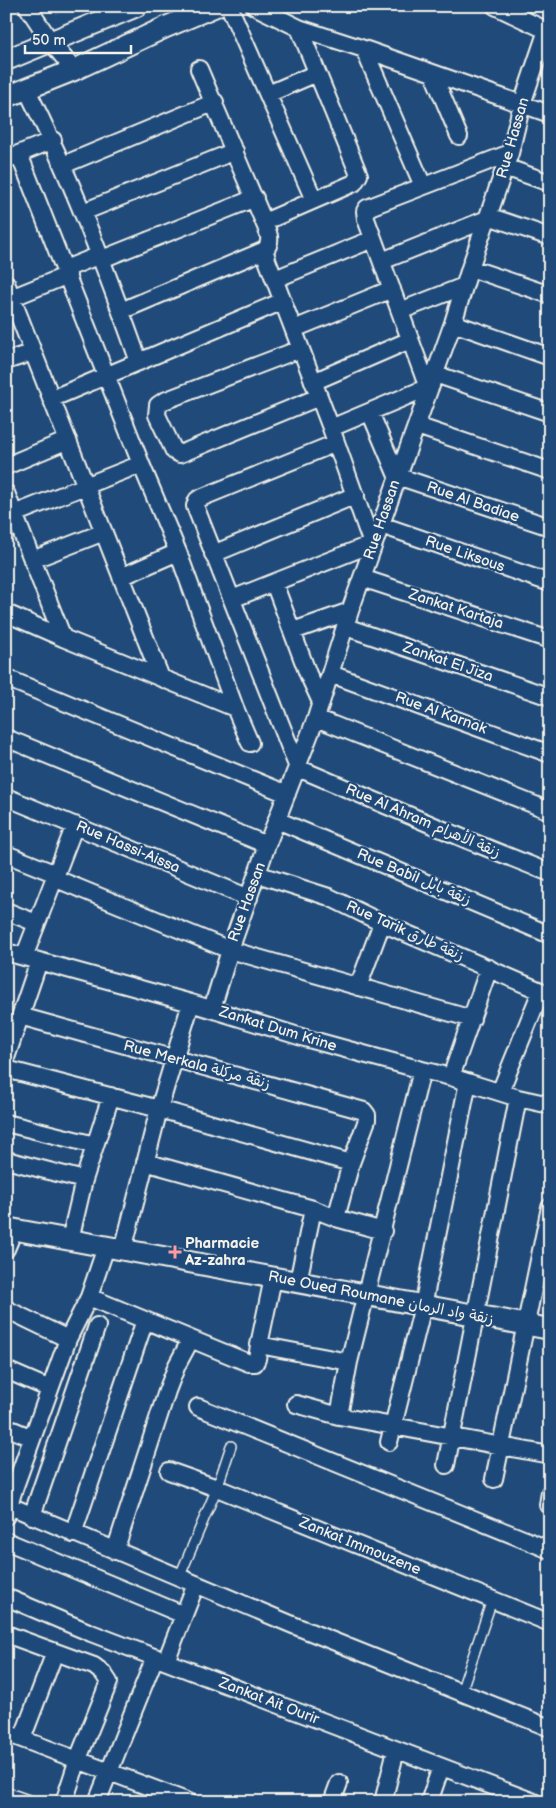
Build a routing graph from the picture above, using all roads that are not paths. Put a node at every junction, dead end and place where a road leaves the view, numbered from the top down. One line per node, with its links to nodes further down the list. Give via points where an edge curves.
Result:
1 (27, 6): 9 (street)
2 (138, 6): 9 (street)
3 (216, 6): 13 (street)
4 (229, 6): 17 (street)
5 (254, 6): 7 (street)
6 (496, 6): 8 (street)
7 (299, 28): 10 (street); 14 (street)
8 (548, 31): 20 (street, Rue Hassan)
9 (51, 42): 11 (street); 13 (street)
10 (364, 49): 15 (street); 29 (street)
11 (6, 60)
12 (199, 68): 19 (street)
13 (74, 70): 16 (street)
14 (317, 73): 17 (street); 31 (street, via 359,175 354,183)
15 (433, 74): 20 (street); 22 (street)
16 (26, 88): 18 (street); 23 (street)
17 (268, 94): 31 (street)
18 (6, 97)
19 (215, 102): 24 (street); 27 (street)
20 (522, 104): 21 (street); 26 (street, Rue Hassan)
21 (550, 114)
22 (460, 136)
23 (53, 140): 25 (street); 27 (street)
24 (235, 151): 30 (street); 32 (street)
25 (13, 156): 41 (street)
26 (508, 160): 28 (street); 29 (street); 33 (street, Rue Hassan)
27 (63, 165): 32 (street)
28 (550, 183)
29 (423, 186): 36 (street, via 367,208 365,216)
30 (254, 198): 34 (street); 38 (street)
31 (314, 200): 34 (street)
32 (83, 212): 38 (street)
33 (488, 218): 35 (street); 39 (street); 40 (street, Rue Hassan)
34 (264, 222): 37 (street, via 270,239)
35 (550, 237)
36 (373, 239): 39 (street); 42 (street)
37 (264, 250): 42 (street); 48 (street)
38 (101, 257): 41 (street); 48 (street)
39 (382, 261): 44 (street)
40 (470, 268): 43 (street, Rue Hassan); 46 (street)
41 (67, 272): 45 (street); 58 (street)
42 (275, 279): 47 (street)
43 (464, 286): 49 (street); 50 (street, Rue Hassan)
44 (392, 289): 49 (street); 51 (street)
45 (8, 294): 54 (street)
46 (550, 295)
47 (283, 301): 51 (street); 57 (street)
48 (121, 311): 57 (street)
49 (400, 311): 52 (street)
50 (452, 323): 55 (street); 59 (street, Rue Hassan)
51 (294, 329): 53 (street)
52 (410, 340): 59 (street); 60 (street)
53 (300, 349): 60 (street); 60 (street, via 164,401 158,406 157,415 174,451 180,454)
54 (33, 352): 56 (street); 61 (street)
55 (550, 358)
56 (6, 361)
57 (139, 362): 58 (street)
58 (106, 375): 61 (street); 67 (street)
59 (431, 383): 62 (street); 63 (street); 64 (street, Rue Hassan)
60 (316, 390): 65 (street)
61 (51, 399): 66 (street)
62 (370, 412): 65 (street); 70 (street)
63 (550, 413)
64 (417, 426): 69 (street); 70 (street, Rue Hassan)
65 (334, 436): 73 (street); 80 (street, via 197,500 196,510)
66 (68, 440): 68 (street); 71 (street)
67 (141, 464): 71 (street); 79 (street)
68 (6, 466)
69 (550, 471)
70 (397, 476): 75 (street, Rue Hassan); 76 (street, Rue Al Badiae)
71 (86, 487): 74 (street); 77 (street)
72 (6, 493): 74 (street)
73 (356, 496): 78 (street); 80 (street)
74 (13, 524): 81 (street)
75 (380, 525): 78 (street, Rue Hassan); 85 (street, Rue Liksous)
76 (550, 527)
77 (104, 532): 81 (street); 82 (street)
78 (373, 543): 83 (street, Rue Hassan); 84 (street)
79 (178, 552): 82 (street); 98 (street)
80 (214, 554): 86 (street)
81 (32, 560): 91 (street)
82 (122, 577): 95 (street)
83 (362, 578): 87 (street, Rue Hassan); 92 (street, Zankat Kartaja)
84 (274, 583): 86 (street); 90 (street)
85 (550, 583)
86 (232, 599): 103 (street)
87 (350, 611): 89 (street, Rue Hassan); 90 (street)
88 (6, 613): 91 (street)
89 (346, 627): 93 (street, Rue Hassan); 96 (street, Zankat El Jiza)
90 (293, 631): 97 (street)
91 (63, 638): 95 (street)
92 (550, 640)
93 (331, 674): 97 (street, Rue Hassan); 102 (street, Rue Al Karnak)
94 (6, 678): 104 (street)
95 (161, 678): 98 (street)
96 (548, 691)
97 (321, 702): 99 (street, Rue Hassan)
98 (235, 708): 101 (street)
99 (316, 718): 103 (street, Rue Hassan); 106 (street)
100 (6, 738): 109 (street)
101 (250, 743)
102 (550, 754)
103 (298, 768): 104 (street, Rue Hassan); 111 (street, Rue Al Ahram زنقة الأهرام)
104 (287, 794): 107 (street, Rue Hassan)
105 (6, 797): 108 (street, Rue Hassi-Aissa)
106 (550, 811)
107 (277, 820): 109 (street, Rue Hassan); 118 (street, Rue Babil زنقة بابل)
108 (75, 825): 113 (street); 114 (street, Rue Hassi-Aissa)
109 (267, 844): 112 (street, Rue Hassan)
110 (6, 854): 113 (street)
111 (550, 873)
112 (258, 874): 114 (street, Rue Hassan); 117 (street, Rue Tarik زنقة طارق, via 319,893)
113 (55, 876): 116 (street); 119 (street)
114 (249, 898): 119 (street, Rue Hassan)
115 (6, 911): 116 (street)
116 (36, 923): 121 (street)
117 (382, 923): 122 (street, Rue Tarik زنقة طارق); 123 (street)
118 (550, 934)
119 (230, 950): 123 (street); 126 (street, Rue Hassan)
120 (6, 952): 121 (street, Zankat Dum Krine)
121 (31, 959): 125 (street, Zankat Dum Krine); 128 (street)
122 (489, 968): 124 (street, Rue Tarik زنقة طارق); 127 (street)
123 (358, 987): 127 (street)
124 (545, 993): 135 (street)
125 (190, 1003): 126 (street, Zankat Dum Krine); 130 (street)
126 (212, 1009): 132 (street, Zankat Dum Krine)
127 (472, 1019): 133 (street)
128 (15, 1020): 129 (street); 130 (street, Rue Merkala زنقة مركلة)
129 (6, 1058)
130 (174, 1058): 139 (street); 144 (street, Rue Merkala زنقة مركلة, via 366,1113 367,1120)
131 (6, 1069): 136 (street)
132 (422, 1070): 133 (street, Zankat Dum Krine); 150 (street)
133 (451, 1077): 134 (street, Zankat Dum Krine)
134 (468, 1082): 135 (street, Zankat Dum Krine); 158 (street)
135 (500, 1092): 137 (street, Zankat Dum Krine)
136 (111, 1096): 139 (street); 141 (street)
137 (518, 1098): 138 (street, Zankat Dum Krine); 160 (street)
138 (550, 1105)
139 (159, 1109): 143 (street); 144 (street)
140 (6, 1123): 141 (street)
141 (95, 1145): 145 (street)
142 (6, 1160): 145 (street)
143 (146, 1162): 147 (street); 152 (street)
144 (351, 1163): 148 (street)
145 (84, 1180): 151 (street)
146 (550, 1207): 162 (street)
147 (313, 1209): 148 (street); 155 (street)
148 (336, 1218): 150 (street)
149 (10, 1229): 151 (street, Rue Oued Roumane زنقة واد الرمان); 153 (street)
150 (383, 1231): 156 (street)
151 (70, 1240): 152 (street, Rue Oued Roumane زنقة واد الرمان)
152 (115, 1248): 154 (street, Rue Oued Roumane زنقة واد الرمان); 157 (street)
153 (6, 1249)
154 (273, 1278): 155 (street, Rue Oued Roumane زنقة واد الرمان); 167 (street)
155 (298, 1282): 156 (street, Rue Oued Roumane زنقة واد الرمان)
156 (366, 1295): 158 (street, Rue Oued Roumane زنقة واد الرمان); 168 (street)
157 (89, 1297): 161 (street); 165 (street)
158 (423, 1306): 160 (street, Rue Oued Roumane زنقة واد الرمان); 175 (street)
159 (6, 1309): 165 (street)
160 (475, 1315): 162 (street, Rue Oued Roumane زنقة واد الرمان); 176 (street)
161 (145, 1320): 166 (street); 188 (street)
162 (526, 1325): 164 (street, Rue Oued Roumane زنقة واد الرمان); 178 (street)
163 (97, 1326): 187 (street)
164 (550, 1329)
165 (68, 1339): 170 (street)
166 (191, 1339): 167 (street, via 252,1363 257,1361); 191 (street, via 167,1391)
167 (258, 1345): 168 (street)
168 (348, 1362): 173 (street)
169 (6, 1370): 170 (street)
170 (50, 1389): 177 (street)
171 (296, 1404): 173 (street)
172 (198, 1407): 190 (street)
173 (339, 1416): 175 (street)
174 (6, 1427): 177 (street)
175 (391, 1434): 176 (street)
176 (452, 1436): 178 (street); 181 (street)
177 (32, 1438): 184 (street)
178 (502, 1445): 180 (street); 183 (street)
179 (231, 1446): 185 (lane)
180 (550, 1455)
181 (446, 1464)
182 (169, 1471): 185 (street, Zankat Immouzene)
183 (494, 1479)
184 (10, 1487): 186 (street)
185 (217, 1488): 192 (lane); 195 (street, Zankat Immouzene)
186 (8, 1511): 187 (street)
187 (32, 1516): 188 (street)
188 (72, 1534): 191 (street)
189 (6, 1541): 196 (street)
190 (550, 1550)
191 (116, 1551): 192 (street)
192 (179, 1578): 193 (street)
193 (196, 1584): 196 (street); 201 (street)
194 (6, 1597): 200 (street, Zankat Ait Ourir)
195 (492, 1600): 197 (street, Zankat Immouzene); 201 (lane)
196 (184, 1615): 200 (street)
197 (550, 1623)
198 (6, 1634): 199 (street)
199 (55, 1652): 204 (street); 206 (street, via 94,1666 110,1682)
200 (161, 1659): 205 (street, Zankat Ait Ourir); 208 (street)
201 (461, 1692): 202 (street)
202 (549, 1724)
203 (6, 1733): 204 (street)
204 (22, 1739): 206 (street)
205 (396, 1750): 207 (street, Zankat Ait Ourir); 217 (street)
206 (78, 1759): 208 (street); 213 (street)
207 (440, 1767): 218 (street); 219 (street, Zankat Ait Ourir)
208 (108, 1770): 211 (street); 214 (street)
209 (338, 1783): 216 (street)
210 (6, 1792): 212 (lane)
211 (156, 1796): 215 (street)
212 (34, 1802)
213 (64, 1802)
214 (97, 1802)
215 (189, 1802)
216 (332, 1802)
217 (383, 1802)
218 (429, 1802)
219 (534, 1802)

